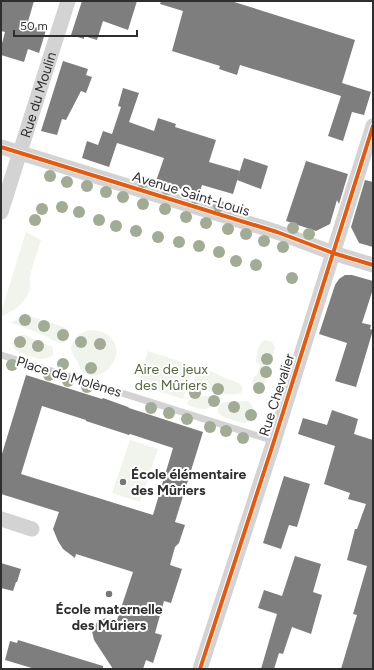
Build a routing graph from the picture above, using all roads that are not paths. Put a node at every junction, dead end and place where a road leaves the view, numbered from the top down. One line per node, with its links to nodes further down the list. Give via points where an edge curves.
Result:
1 (68, 1): 4 (street, Rue du Moulin)
2 (373, 126): 6 (street, Rue Chevalier)
3 (1, 147): 4 (street, Avenue Saint-Louis)
4 (19, 153): 5 (street, Rue du Moulin); 6 (street, Avenue Saint-Louis, via 278,232)
5 (1, 212)
6 (334, 253): 7 (street, Avenue Saint-Louis); 9 (street, Rue Chevalier)
7 (373, 265)
8 (1, 356): 9 (lane, Place de Molènes)
9 (274, 441): 12 (street, Rue Chevalier)
10 (1, 519): 11 (street)
11 (32, 529)
12 (200, 669)

